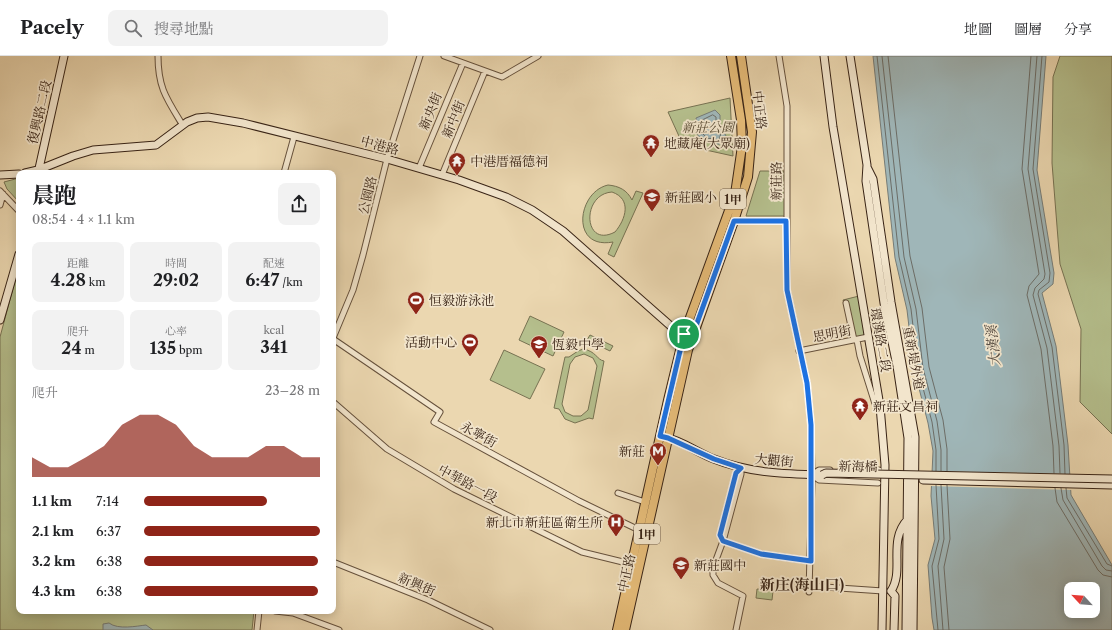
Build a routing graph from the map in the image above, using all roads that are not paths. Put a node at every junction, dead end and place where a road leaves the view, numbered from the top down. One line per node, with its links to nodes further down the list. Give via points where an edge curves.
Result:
1 (64, 56): 18 (street, 復興路二段)
2 (158, 56): 13 (street, via 158,77 167,100)
3 (420, 56): 15 (street, 公園路)
4 (444, 56): 11 (street)
5 (538, 56): 12 (street, via 502,77)
6 (731, 56): 34 (main road, 中正路 / 1甲, via 741,120 742,146 739,171 735,194)
7 (740, 56): 27 (main road, 中正路 / 1甲, via 752,132 748,177)
8 (779, 56): 28 (street, 新莊路, via 787,106)
9 (824, 56): 35 (street, 環漢路二段, via 833,127)
10 (850, 56): 16 (street, 重新堤外道)
11 (463, 63): 12 (street); 17 (street, 新央街)
12 (485, 71): 23 (street, 新中街)
13 (182, 124): 14 (street, 中港路, via 196,118 208,117); 19 (street, 中港路, via 156,145 93,150 61,160)
14 (294, 137): 15 (street, 中港路); 20 (street)
15 (387, 159): 17 (street, 中港路); 33 (street, 公園路, via 353,290)
16 (867, 165): 52 (street, 重新堤外道, via 866,181 884,304 908,438); 72 (street, 重新堤外道, via 873,179 915,437)
17 (419, 168): 23 (street, 中港路)
18 (38, 170)
19 (42, 170)
20 (285, 170)
21 (16, 174): 22 (street)
22 (0, 175)
23 (442, 175): 34 (street, 中港路, via 506,197 532,210 563,231 673,328)
24 (2, 193): 25 (street); 26 (street)
25 (0, 205)
26 (16, 208)
27 (734, 221): 28 (street); 34 (main road, 中正路 / 1甲)
28 (786, 221): 38 (street, 新莊路, via 787,290)
29 (16, 263): 30 (street)
30 (3, 301): 32 (street)
31 (846, 303): 37 (street)
32 (0, 320)
33 (336, 331)
34 (688, 336): 41 (main road, 中正路 / 1甲); 42 (main road, 中正路 / 1甲)
35 (868, 336): 37 (street, 思明街); 40 (street, 環漢路二段)
36 (336, 340): 53 (street, 永寧街, via 440,412 434,422 579,501)
37 (856, 340): 38 (street, 思明街); 40 (street, via 876,407)
38 (799, 351): 45 (street, 新莊路, via 807,383)
39 (336, 405): 57 (street, 中華路一段, via 387,449 425,473 582,552)
40 (880, 406): 59 (street, 環漢路二段, via 885,465)
41 (660, 436): 42 (street, 大觀街); 51 (main road, 中正路 / 1甲)
42 (668, 438): 43 (street, 大觀街); 67 (main road, 中正路 / 1甲)
43 (741, 468): 45 (street, 大觀街); 54 (street)
44 (879, 470): 45 (street, 大觀街, via 819,470)
45 (812, 475): 46 (street, 大觀街); 48 (street, 大觀街, via 819,480); 55 (street, 新莊路)
46 (822, 475): 47 (street, 新海橋, bridge, via 826,473); 49 (street, 新海橋)
47 (1112, 480)
48 (878, 483)
49 (1112, 484)
50 (618, 493): 51 (street)
51 (645, 502): 53 (main road, 中正路 / 1甲)
52 (908, 519): 59 (street, via 903,524 896,542 895,585); 71 (street, 重新堤外道)
53 (639, 530): 57 (main road, 中正路 / 1甲)
54 (723, 541): 55 (street, via 761,554); 68 (street, via 713,575 718,584 743,596)
55 (811, 561): 58 (street, 新莊路)
56 (336, 563): 65 (street, 新興街, via 423,598)
57 (631, 564): 66 (main road, 中正路 / 1甲)
58 (810, 586): 59 (street); 60 (street, 新莊路)
59 (887, 591): 69 (street, 環漢路二段); 70 (street, via 895,596)
60 (810, 592)
61 (259, 614): 63 (street)
62 (296, 614): 64 (street)
63 (256, 630)
64 (340, 630)
65 (490, 630)
66 (617, 630)
67 (626, 630)
68 (736, 630)
69 (882, 630)
70 (894, 630)
71 (906, 630)
72 (913, 630)

